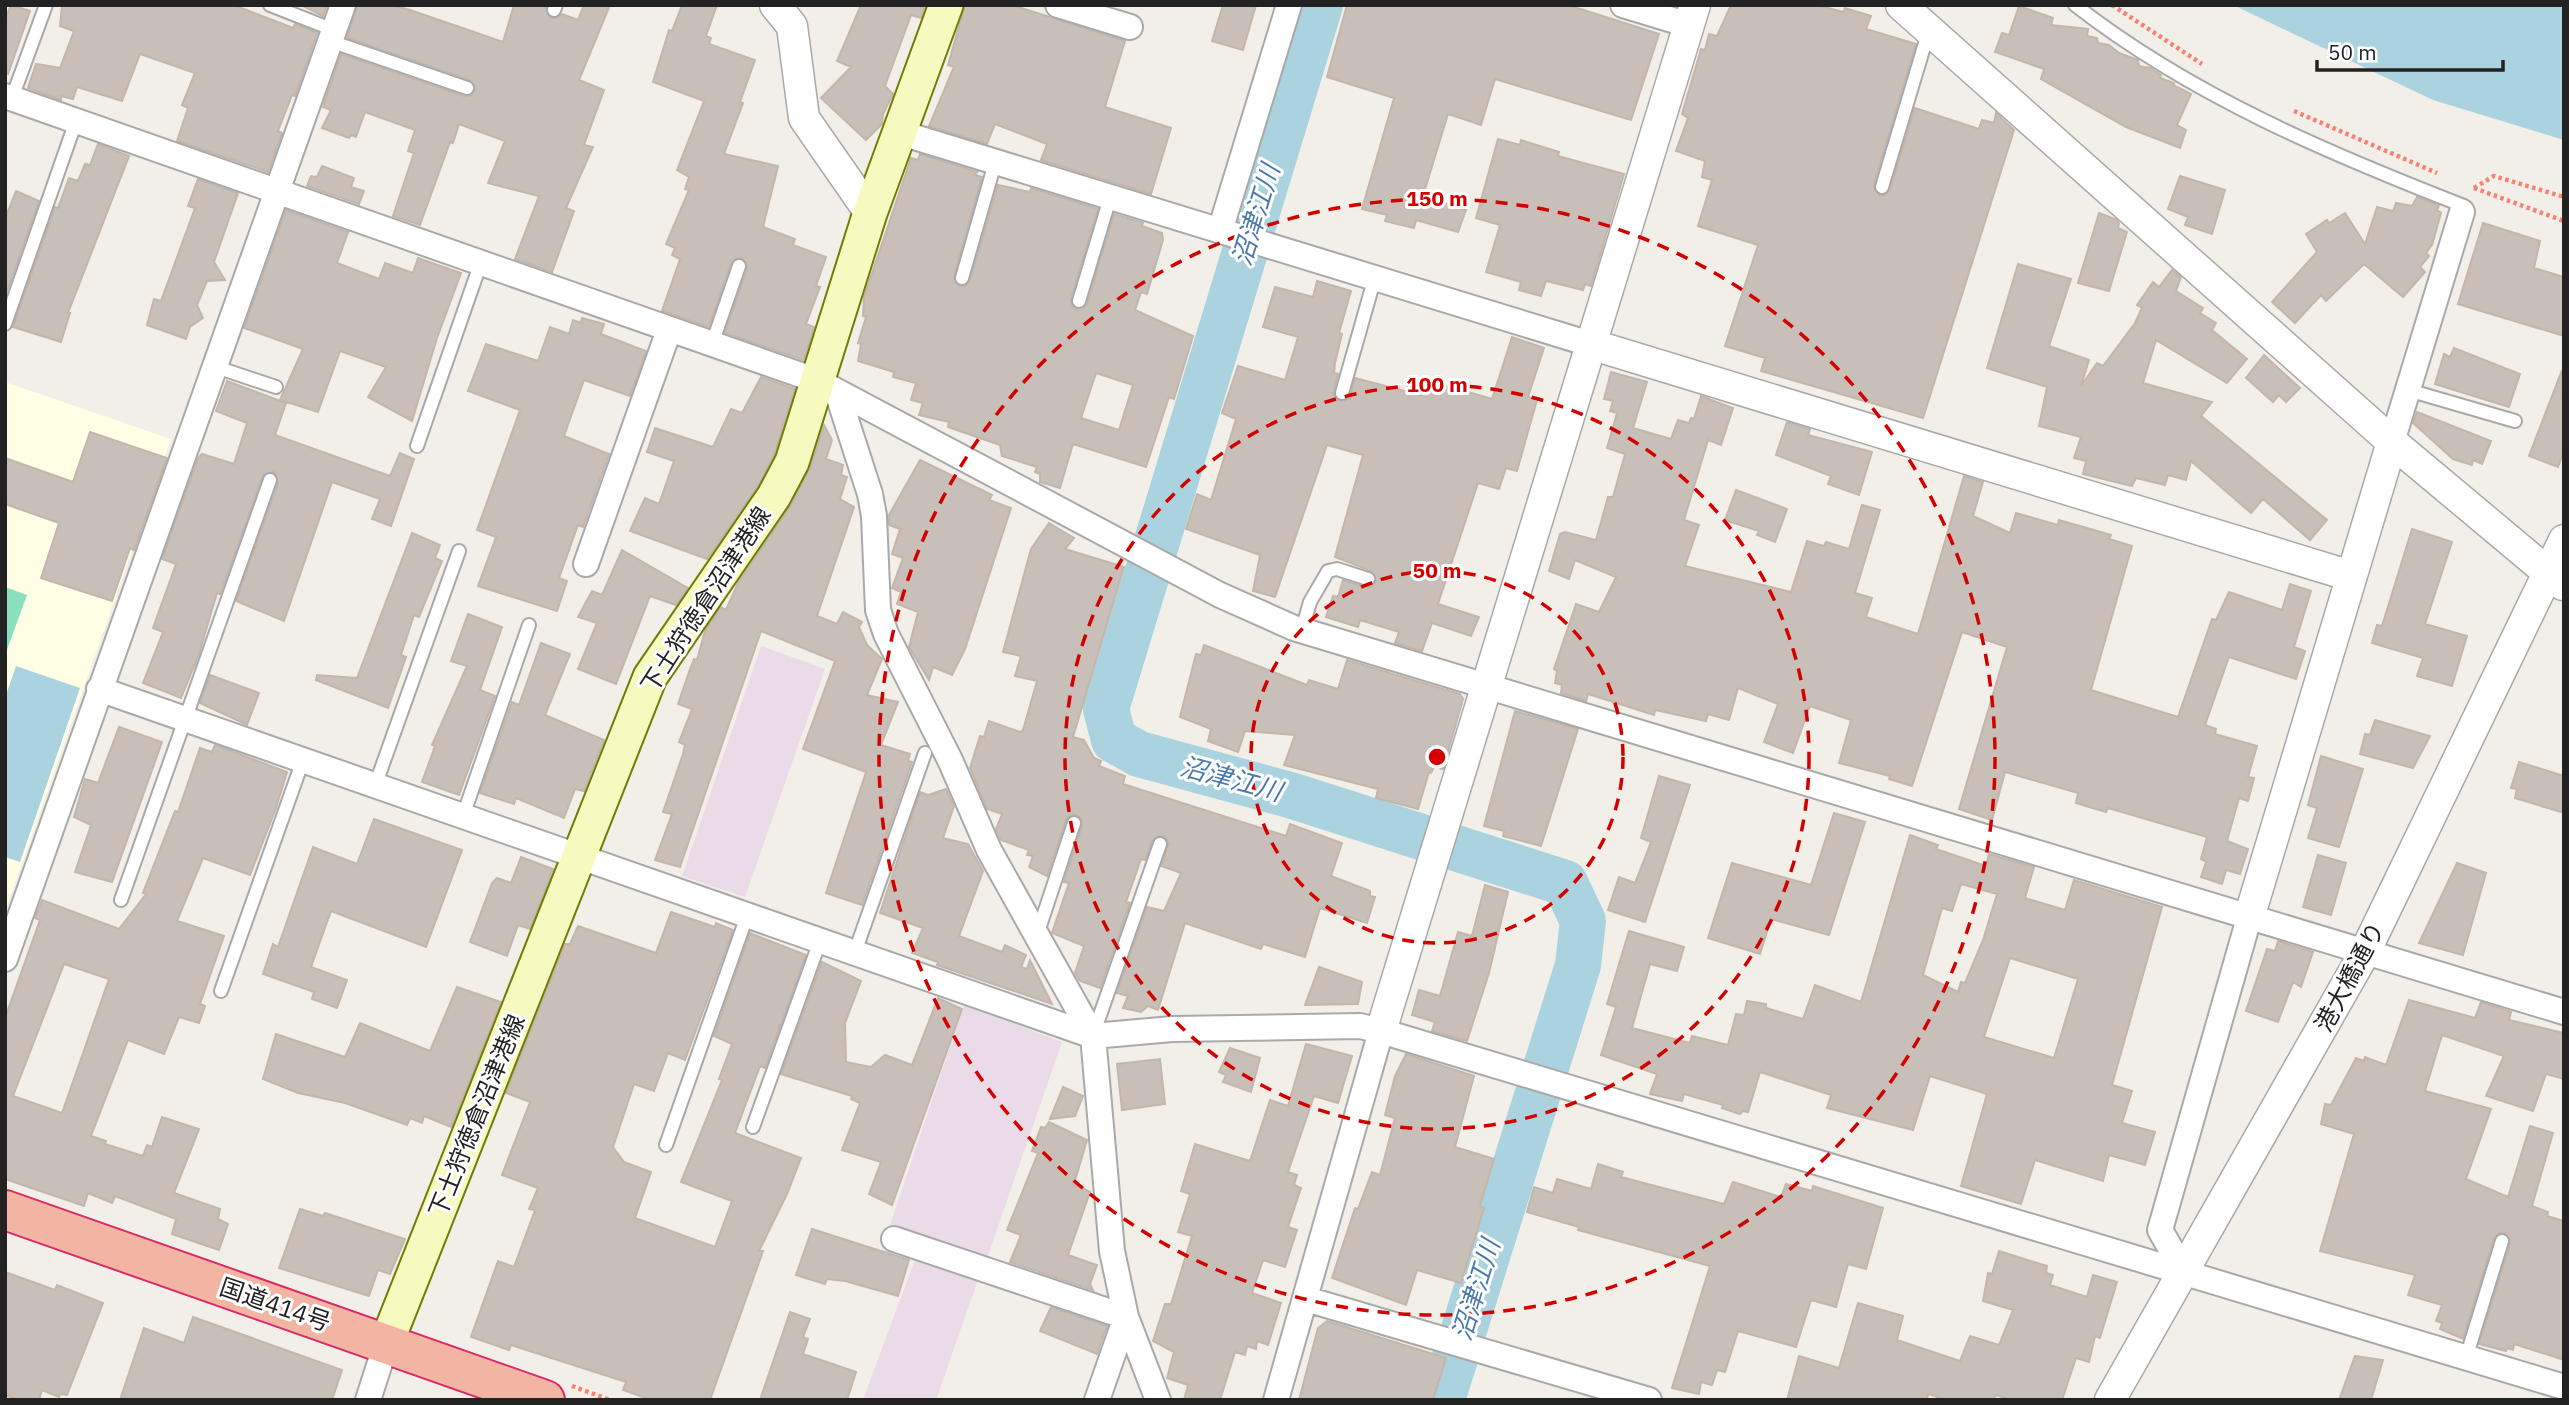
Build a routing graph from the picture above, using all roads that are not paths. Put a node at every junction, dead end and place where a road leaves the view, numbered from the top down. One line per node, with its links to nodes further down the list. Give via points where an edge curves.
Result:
1 (47, 5): 16 (lane)
2 (270, 5): 14 (lane)
3 (344, 5): 14 (street)
4 (775, 5): 24 (street, via 792,26 804,118)
5 (946, 5): 18 (main road, 下土狩徳倉沼津港線)
6 (1058, 5): 12 (street)
7 (1289, 5): 25 (street)
8 (1623, 5): 11 (street)
9 (1901, 5): 13 (street)
10 (2075, 5): 23 (lane, via 2195,85 2267,125 2464,206)
11 (1692, 15): 34 (street)
12 (1130, 27)
13 (1929, 30): 20 (lane); 41 (street)
14 (332, 36): 15 (lane); 21 (street)
15 (467, 88)
16 (8, 97): 17 (street)
17 (76, 121): 21 (street); 31 (lane)
18 (898, 132): 19 (street); 24 (main road, 下土狩徳倉沼津港線)
19 (995, 163): 22 (street); 29 (lane)
20 (1882, 187)
21 (275, 191): 26 (street); 35 (street)
22 (1110, 198): 25 (street); 30 (lane)
23 (2462, 212): 38 (street)
24 (870, 213): 37 (main road, 下土狩徳倉沼津港線)
25 (1220, 231): 28 (street)
26 (480, 265): 32 (street); 42 (lane)
27 (739, 266): 33 (lane)
28 (1375, 277): 34 (street); 39 (lane)
29 (962, 278)
30 (1079, 300)
31 (5, 324)
32 (669, 330): 33 (street); 46 (street)
33 (712, 344): 37 (street)
34 (1590, 344): 47 (street); 52 (street)
35 (213, 366): 36 (lane); 53 (street)
36 (276, 387)
37 (828, 387): 51 (street, via 1220,595); 61 (main road, 下土狩徳倉沼津港線, via 785,477 650,677); 65 (street, via 870,494 878,610 886,634 950,760 989,850)
38 (2408, 390): 40 (lane); 41 (street)
39 (1342, 393)
40 (2515, 421)
41 (2392, 442): 47 (street); 49 (street)
42 (417, 446)
43 (270, 480): 54 (lane)
44 (2564, 540): 49 (street, 港大橋通り)
45 (459, 551): 57 (lane)
46 (586, 564)
47 (2351, 576): 64 (street)
48 (1368, 579): 51 (lane, via 1337,569 1328,571 1310,602)
49 (2556, 579): 67 (street, 港大橋通り)
50 (529, 625): 58 (lane)
51 (1302, 630): 52 (street)
52 (1487, 687): 64 (street); 72 (street)
53 (99, 689): 54 (street); 69 (street)
54 (185, 719): 56 (street); 62 (lane)
55 (925, 753): 68 (lane)
56 (303, 760): 57 (street); 70 (lane)
57 (375, 786): 58 (street)
58 (463, 816): 61 (street)
59 (1074, 823): 65 (lane)
60 (1160, 844): 73 (lane)
61 (579, 857): 63 (street); 82 (main road, 下土狩徳倉沼津港線)
62 (121, 900)
63 (747, 916): 66 (street); 75 (lane)
64 (2249, 918): 67 (street); 79 (street, via 2160,1230)
65 (1037, 935): 73 (street)
66 (820, 941): 68 (street); 74 (lane)
67 (2365, 951): 71 (street); 79 (street, 港大橋通り)
68 (855, 952): 73 (street)
69 (5, 959)
70 (221, 991)
71 (2564, 1012)
72 (1381, 1031): 73 (street, via 1360,1026); 79 (street); 80 (street)
73 (1093, 1035): 81 (street, via 1112,1251)
74 (753, 1127)
75 (666, 1145)
76 (5, 1210): 82 (highway, 国道414号)
77 (894, 1239): 81 (street)
78 (2502, 1241): 83 (lane)
79 (2184, 1272): 83 (street); 91 (street, 港大橋通り)
80 (1306, 1299): 89 (street); 90 (street)
81 (1126, 1317): 87 (street); 88 (street)
82 (386, 1344): 85 (street); 86 (highway, 国道414号)
83 (2466, 1358): 84 (street)
84 (2564, 1387)
85 (368, 1400)
86 (545, 1400)
87 (1097, 1400)
88 (1158, 1400)
89 (1276, 1400)
90 (1649, 1400)
91 (2110, 1400)

